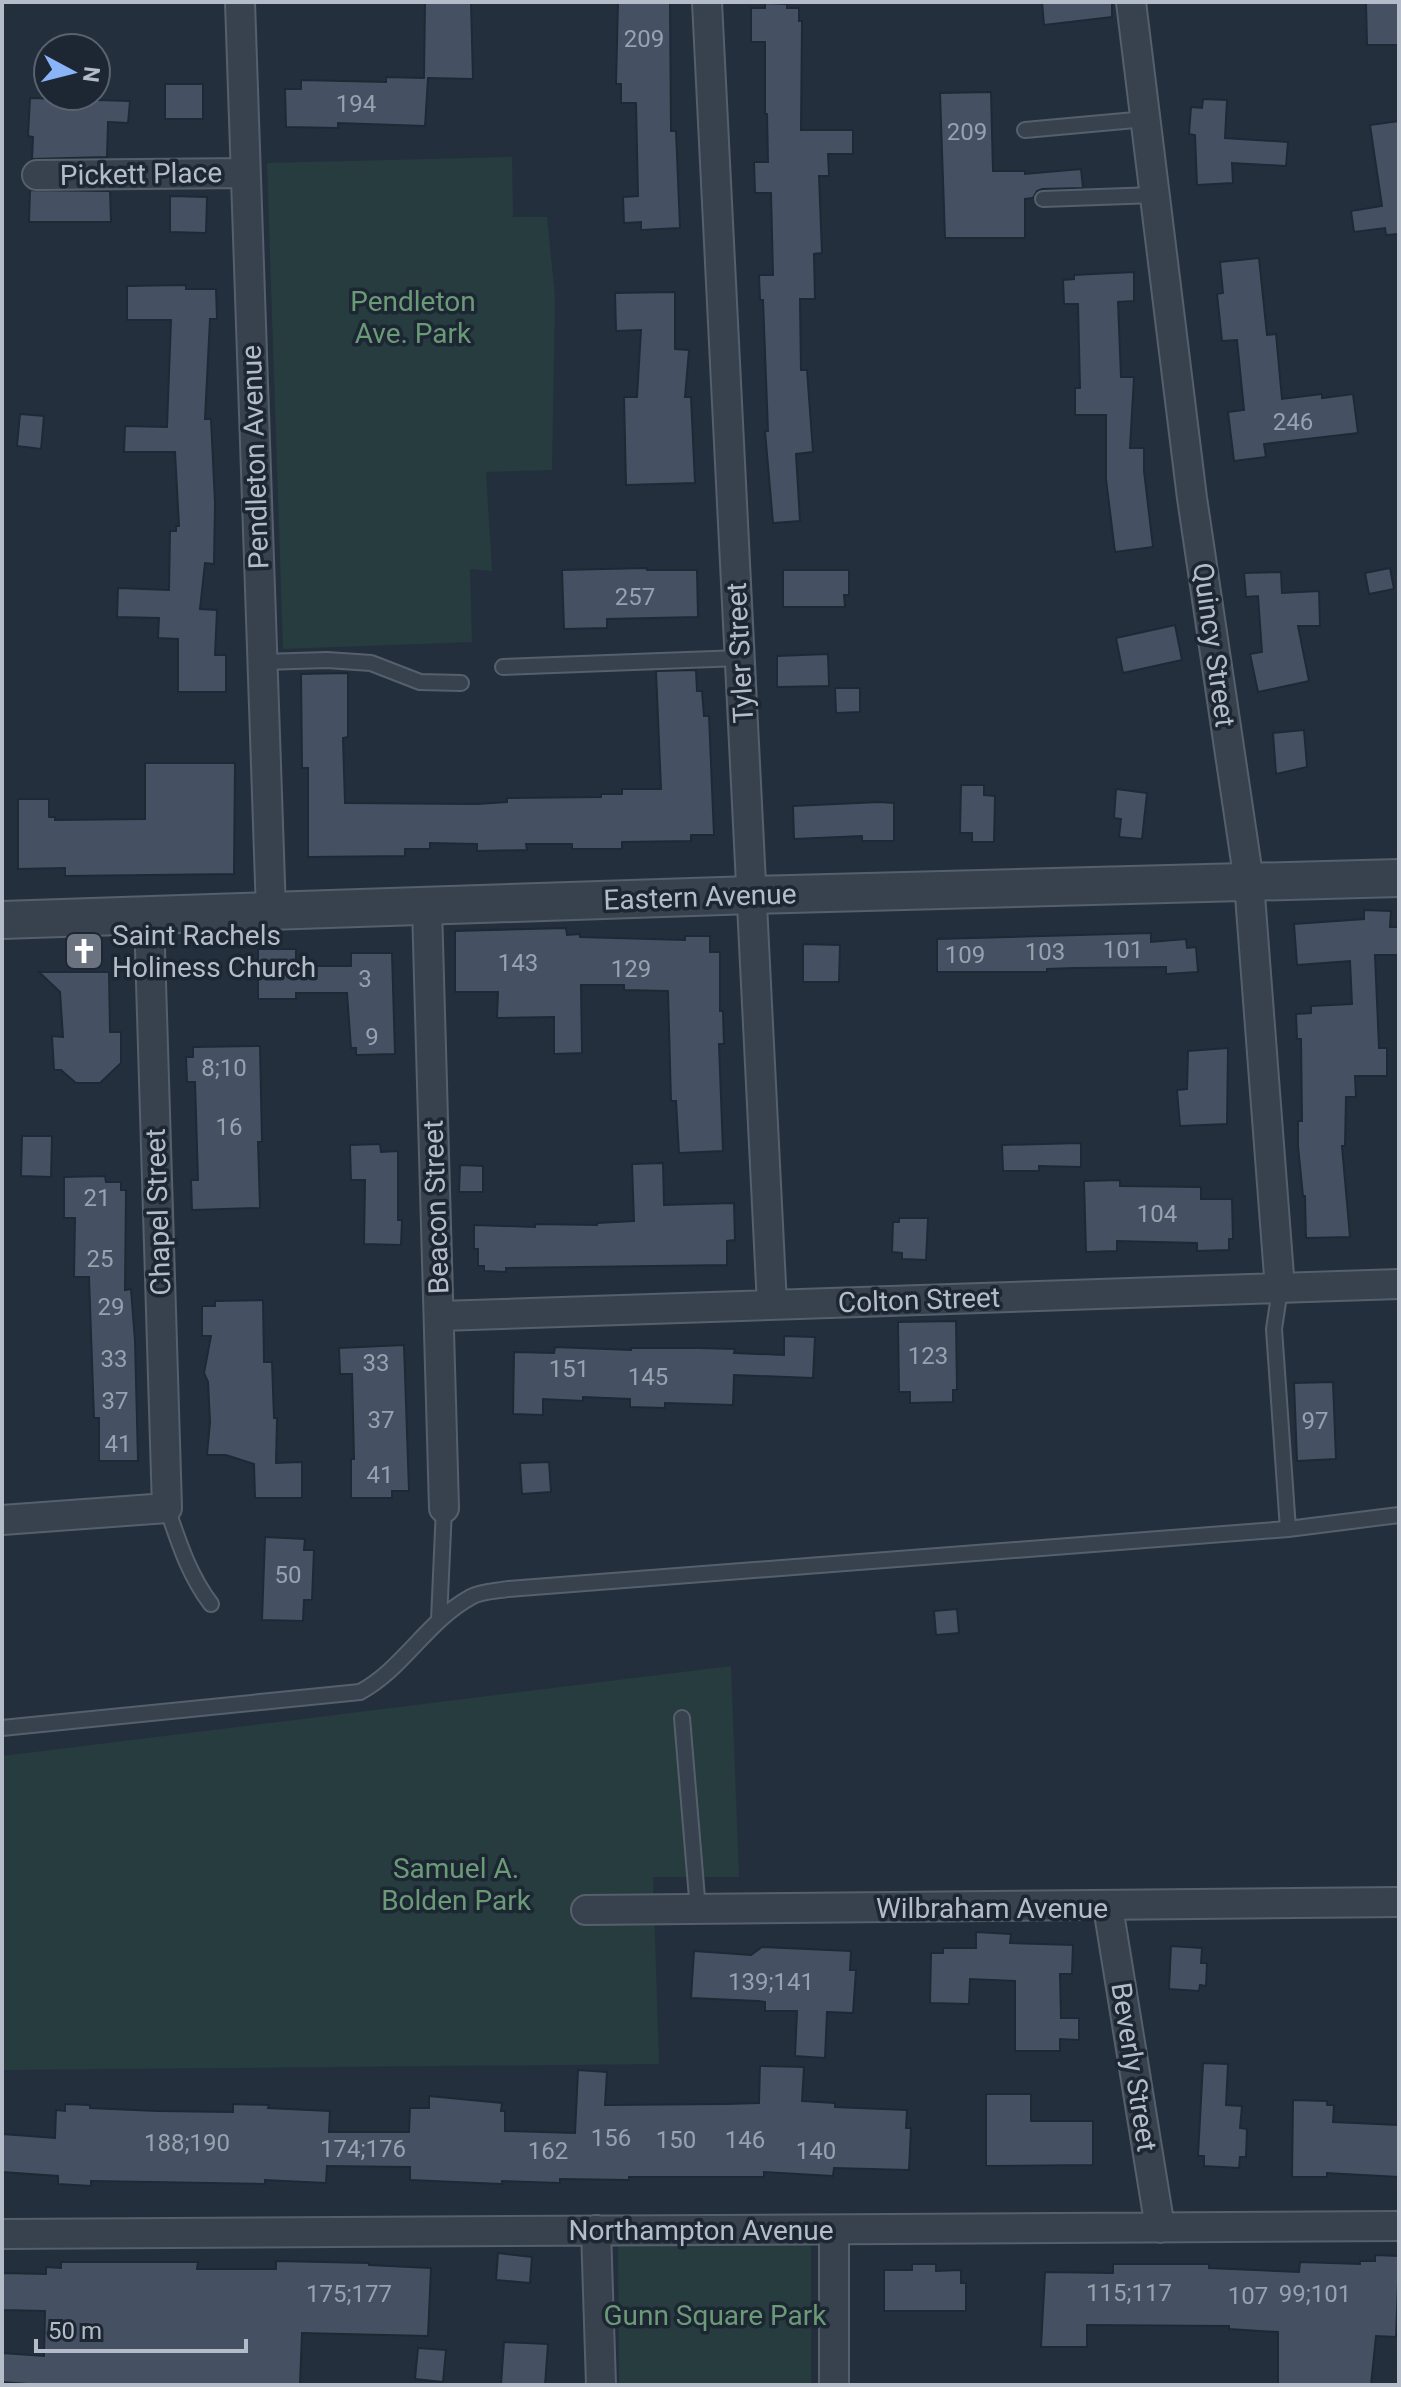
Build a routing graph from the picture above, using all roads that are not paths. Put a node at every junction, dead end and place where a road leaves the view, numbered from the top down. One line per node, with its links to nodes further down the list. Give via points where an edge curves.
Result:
1 (240, 2): 6 (street, Pendleton Avenue)
2 (707, 2): 10 (street, Tyler Street)
3 (1131, 2): 4 (street, Quincy Street)
4 (1146, 119): 5 (lane); 8 (street, Quincy Street)
5 (1025, 130)
6 (245, 173): 7 (street, Pickett Place); 11 (street, Pendleton Avenue)
7 (37, 175)
8 (1155, 195): 9 (lane); 15 (street, Quincy Street, via 1192,498)
9 (1043, 199)
10 (740, 658): 12 (lane); 16 (street, Tyler Street)
11 (262, 662): 13 (lane, via 371,663 420,682); 18 (street, Pendleton Avenue)
12 (503, 667)
13 (461, 683)
14 (1399, 878): 15 (street, Eastern Avenue)
15 (1249, 882): 16 (street, Eastern Avenue); 22 (street, Quincy Street)
16 (752, 895): 17 (street, Eastern Avenue); 23 (street, Tyler Street)
17 (427, 907): 18 (street, Eastern Avenue); 24 (street, Beacon Street)
18 (271, 912): 19 (street, Eastern Avenue)
19 (149, 916): 20 (street, Eastern Avenue); 25 (street, Chapel Street)
20 (2, 920)
21 (1399, 1284): 22 (street, Colton Street)
22 (1280, 1289): 23 (street, Colton Street); 29 (lane, via 1274,1329)
23 (772, 1305): 24 (street, Colton Street)
24 (440, 1316): 26 (street, Beacon Street)
25 (167, 1508): 28 (street); 30 (lane, via 185,1561)
26 (444, 1508): 31 (lane)
27 (1399, 1515): 29 (lane)
28 (2, 1520)
29 (1288, 1529): 31 (lane, via 508,1589 473,1595)
30 (211, 1604)
31 (439, 1620): 33 (lane, via 379,1682 360,1692)
32 (682, 1718): 37 (lane)
33 (2, 1728)
34 (1399, 1902): 35 (street, Wilbraham Avenue)
35 (1108, 1907): 37 (street, Wilbraham Avenue); 39 (street, Beverly Street)
36 (586, 1910): 37 (street, Wilbraham Avenue)
37 (698, 1910)
38 (1399, 2226): 39 (street, Northampton Avenue)
39 (1160, 2228): 41 (street, Northampton Avenue)
40 (596, 2230): 41 (street, Northampton Avenue); 42 (street, Northampton Avenue); 43 (street)
41 (834, 2230): 44 (street)
42 (2, 2234)
43 (601, 2385)
44 (834, 2385)

